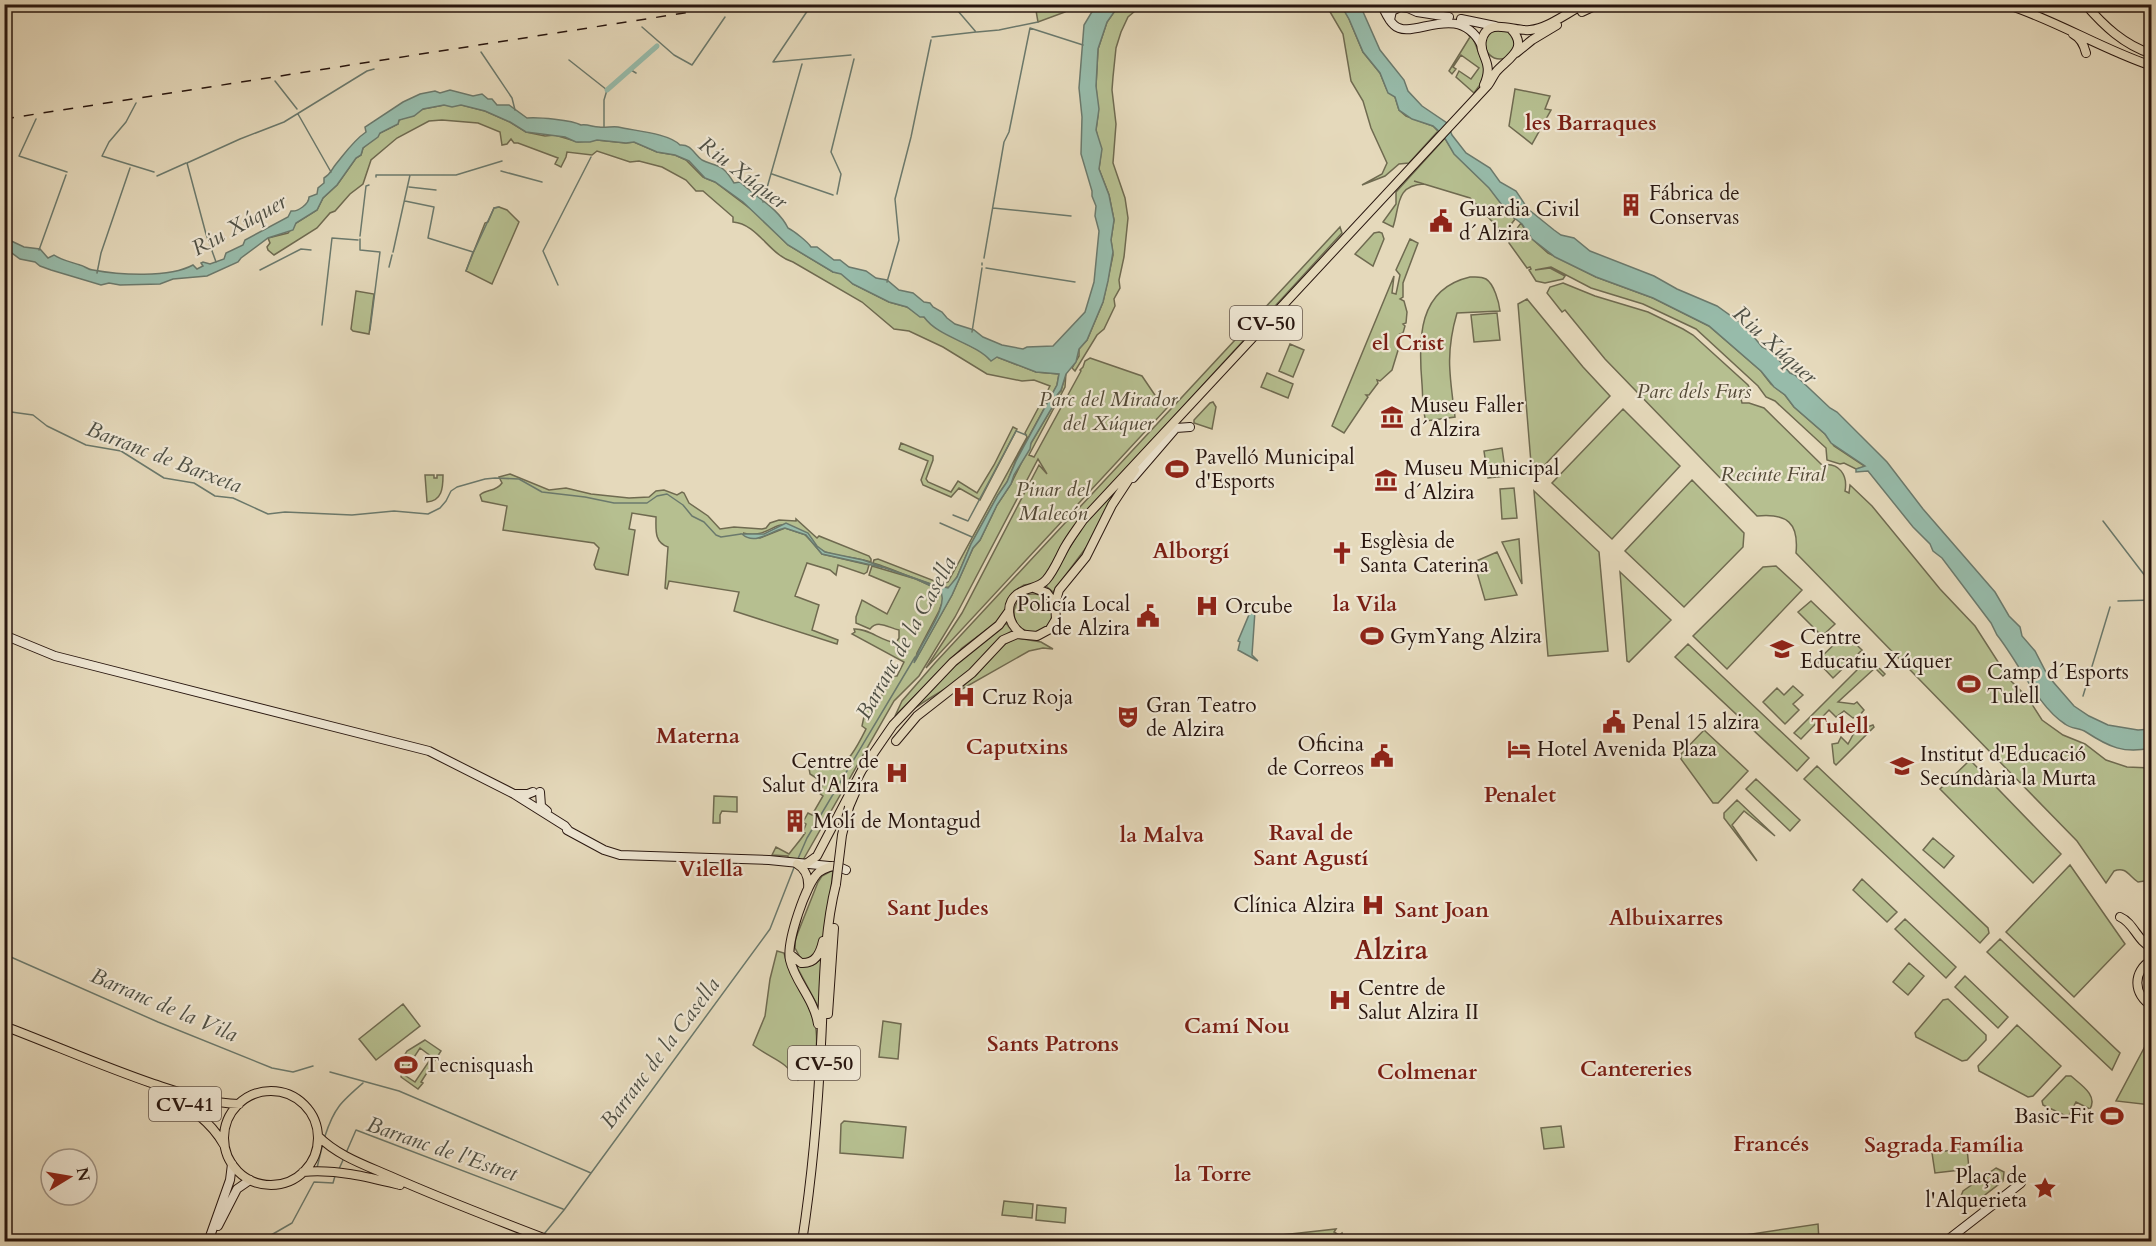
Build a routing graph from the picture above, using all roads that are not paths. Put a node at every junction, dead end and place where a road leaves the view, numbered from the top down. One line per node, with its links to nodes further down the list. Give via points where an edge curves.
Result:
1 (1381, 4): 10 (main road)
2 (1599, 4): 7 (main road, CV-50)
3 (1606, 4): 7 (main road)
4 (2005, 4): 8 (main road)
5 (2085, 4): 16 (main road, via 2115,35)
6 (1393, 6): 9 (main road); 10 (main road)
7 (1586, 7): 13 (main road, CV-50, via 1536,29); 18 (main road, CV-50, via 1541,34)
8 (2021, 10): 15 (main road, via 2078,37); 19 (main road)
9 (1417, 12): 11 (main road); 12 (main road)
10 (1390, 20): 11 (main road, via 1406,30)
11 (1419, 25): 14 (main road, via 1441,20 1465,24 1473,29)
12 (1495, 26): 13 (main road, CV-50); 14 (main road, via 1485,33)
13 (1511, 29): 18 (main road, via 1518,43)
14 (1481, 44): 17 (main road, CV-50)
15 (2086, 53)
16 (2151, 54)
17 (1486, 56): 18 (main road, via 1495,62); 20 (main road, CV-50, via 1488,73)
18 (1513, 57): 20 (main road, CV-50)
19 (2151, 66)
20 (1479, 93): 22 (main road, CV-50)
21 (1190, 427): 23 (main road, via 1176,428 1135,475)
22 (1149, 450): 23 (main road, CV-50, via 1112,505); 24 (main road, CV-50, via 1083,520 1046,580)
23 (1086, 557): 25 (main road, CV-50, via 1059,590)
24 (1034, 588): 25 (main road, via 1047,593); 26 (main road, CV-50, via 1017,594)
25 (1055, 604): 27 (main road, CV-50, via 1056,619 1050,630 1037,636)
26 (1009, 611): 27 (main road, via 1011,622); 31 (main road, CV-50, via 1002,622 959,656 918,697 892,725)
27 (1022, 634): 29 (main road, CV-50, via 1003,640)
28 (4, 635): 33 (main road, via 55,656 429,751)
29 (955, 687): 30 (main road, via 917,716); 32 (main road, CV-50, via 906,718)
30 (896, 741)
31 (873, 754): 32 (main road, CV-50); 41 (main road, via 816,856)
32 (867, 767): 44 (main road, CV-50, bridge, via 849,807)
33 (477, 776): 35 (main road); 36 (main road)
34 (537, 792): 36 (main road); 37 (main road, via 530,797); 38 (main road, via 541,806)
35 (505, 793): 37 (main road); 39 (main road)
36 (514, 794): 37 (main road)
37 (531, 804): 38 (main road); 39 (main road)
38 (550, 814): 40 (main road)
39 (569, 831): 40 (main road)
40 (595, 844): 41 (main road, via 626,856)
41 (801, 865): 42 (main road); 45 (main road, via 808,881)
42 (821, 865): 43 (main road); 43 (main road, via 847,867)
43 (832, 866): 45 (main road, via 816,875)
44 (836, 884): 47 (main road, CV-50); 65 (main road, CV-50, via 819,1138)
45 (806, 896): 49 (main road)
46 (2120, 917): 48 (main road)
47 (829, 920): 49 (main road, via 814,960 801,963); 55 (main road, CV-50)
48 (2151, 948)
49 (789, 950): 55 (main road, via 791,963 818,1020)
50 (2151, 960): 51 (main road, via 2141,968 2136,982 2140,997)
51 (2151, 1006)
52 (4, 1026): 53 (main road, CV-41)
53 (133, 1076): 54 (main road, CV-41, via 187,1095); 57 (main road, CV-41, via 181,1101 205,1120)
54 (238, 1104): 56 (main road, CV-41, via 263,1091 288,1094 310,1111); 57 (main road, CV-41, via 225,1128)
55 (817, 1105): 65 (main road, CV-50)
56 (318, 1136): 59 (main road, via 315,1156); 62 (main road, CV-41, via 360,1163)
57 (225, 1146): 58 (main road, CV-41)
58 (232, 1164): 60 (main road, CV-41); 64 (main road)
59 (303, 1172): 60 (main road, CV-41, via 278,1185); 62 (main road, CV-41, via 357,1174)
60 (250, 1180): 64 (main road, via 237,1189)
61 (2021, 1183): 66 (main road)
62 (422, 1190): 63 (main road, CV-41)
63 (553, 1241)
64 (210, 1242)
65 (804, 1242)
66 (1945, 1242)

